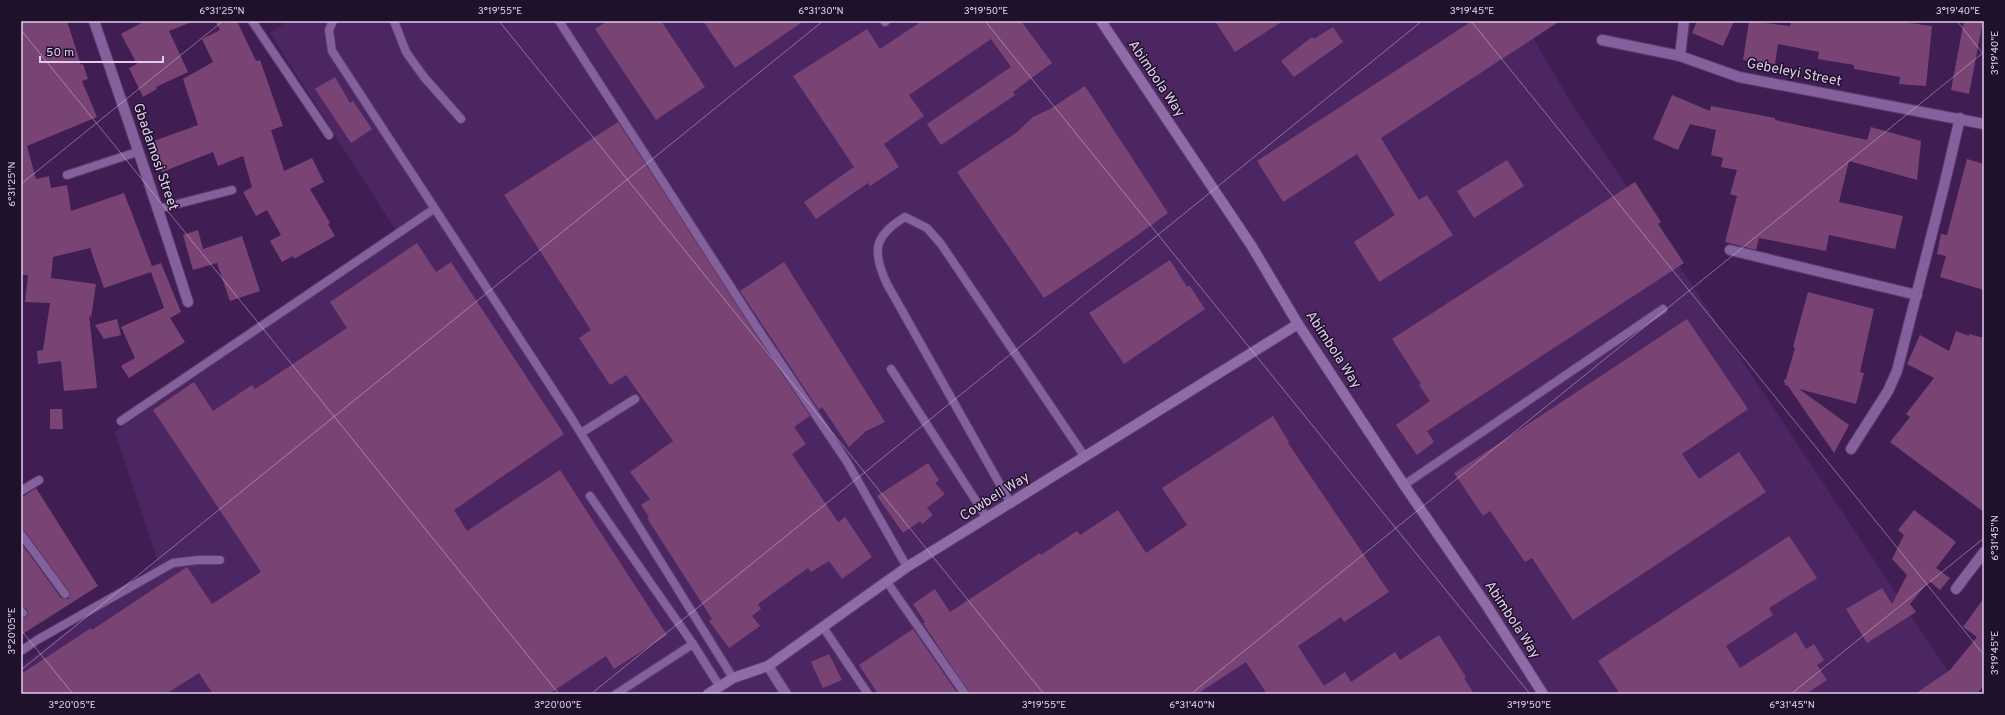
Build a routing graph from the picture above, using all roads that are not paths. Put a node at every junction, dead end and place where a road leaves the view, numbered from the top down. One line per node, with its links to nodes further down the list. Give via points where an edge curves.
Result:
1 (94, 21): 14 (street, Gbadamosi Street)
2 (252, 21): 13 (lane)
3 (333, 21): 18 (lane, via 329,30 332,51)
4 (394, 21): 11 (lane, via 406,52)
5 (558, 21): 39 (lane, via 847,462)
6 (1101, 21): 23 (street, Abimbola Way, via 1251,245)
7 (1684, 21): 9 (street)
8 (1602, 40): 9 (street, Gebeleyi Street)
9 (1680, 56): 10 (street, Gebeleyi Street, via 1739,76)
10 (1960, 118): 12 (street, Gebeleyi Street); 20 (street)
11 (461, 119)
12 (1984, 124)
13 (329, 135)
14 (137, 152): 15 (lane); 17 (street, Gbadamosi Street)
15 (67, 175)
16 (232, 190): 17 (lane)
17 (158, 208): 21 (street, Gbadamosi Street)
18 (434, 209): 26 (lane); 27 (lane)
19 (1730, 250): 20 (street)
20 (1917, 295): 28 (street, via 1897,371 1888,391)
21 (188, 302)
22 (1663, 309): 31 (lane)
23 (1298, 324): 29 (street, Cowbell Way); 31 (street, Abimbola Way)
24 (891, 369): 35 (lane)
25 (635, 399): 27 (lane)
26 (121, 421)
27 (581, 433): 47 (lane)
28 (1851, 449)
29 (1085, 457): 34 (street, Cowbell Way); 34 (lane, via 942,244 928,228 905,217 889,227 882,236 878,248 878,265)
30 (39, 480): 32 (lane)
31 (1404, 485): 54 (street, Abimbola Way, via 1487,606)
32 (21, 491)
33 (590, 496): 44 (lane)
34 (1011, 504): 35 (street, Cowbell Way)
35 (987, 518): 39 (street, Cowbell Way)
36 (21, 534): 42 (lane)
37 (1984, 552): 41 (street)
38 (220, 560): 45 (lane, via 173,563)
39 (907, 567): 40 (street, Cowbell Way)
40 (887, 582): 43 (street, Cowbell Way); 53 (lane)
41 (1956, 589)
42 (65, 594)
43 (823, 627): 46 (street, Cowbell Way); 52 (lane)
44 (693, 644): 48 (lane); 49 (lane)
45 (21, 651)
46 (768, 666): 47 (street, Cowbell Way); 51 (street)
47 (733, 678): 48 (street, Cowbell Way)
48 (720, 687): 50 (street, Cowbell Way)
49 (616, 694)
50 (708, 694)
51 (786, 694)
52 (868, 694)
53 (965, 694)
54 (1543, 694)

